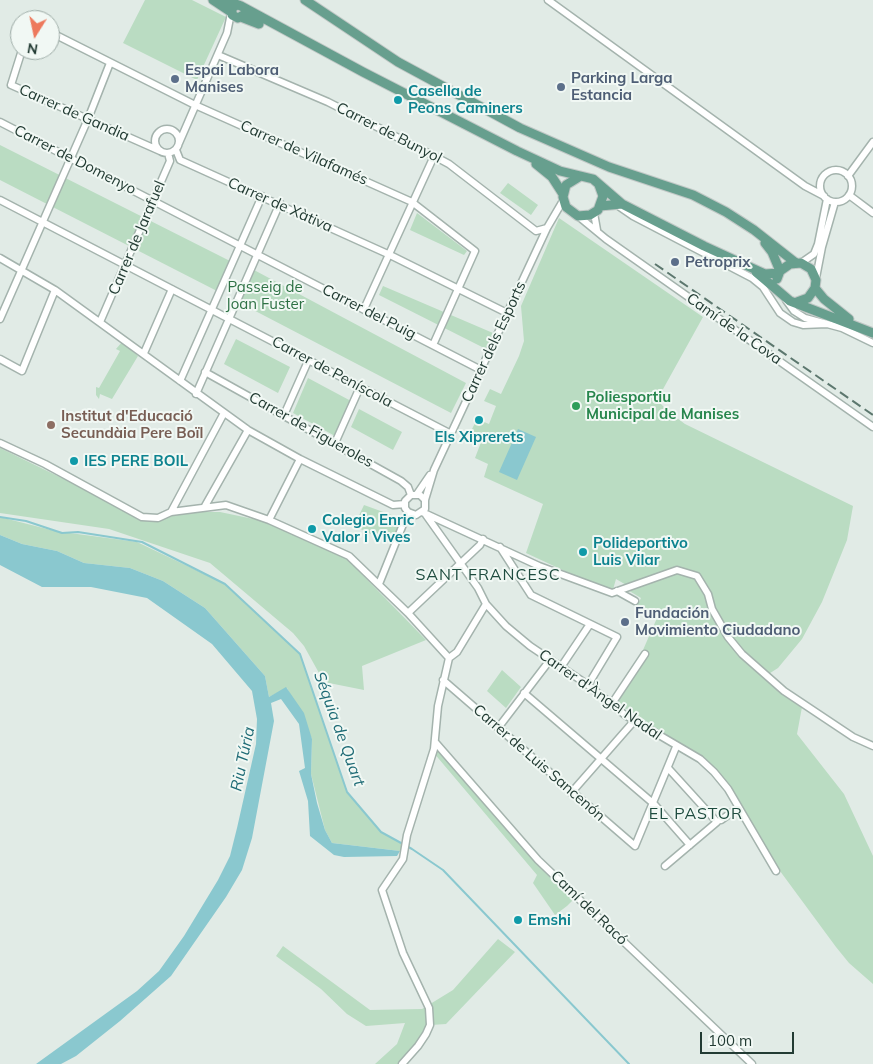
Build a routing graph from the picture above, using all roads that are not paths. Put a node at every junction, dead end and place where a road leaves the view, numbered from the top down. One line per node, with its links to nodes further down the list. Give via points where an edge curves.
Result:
1 (213, 0): 6 (main road)
2 (225, 0): 5 (main road)
3 (305, 0): 49 (main road, via 398,62 520,128 609,167 692,195)
4 (548, 0): 30 (street)
5 (240, 12): 6 (main road, via 232,8); 7 (street); 21 (main road)
6 (231, 13): 7 (street)
7 (227, 33): 9 (street)
8 (60, 37): 11 (street, Carrer de Vilafamés)
9 (218, 55): 12 (street); 24 (street, Carrer de Bunyol, via 328,102)
10 (19, 60): 14 (street, Carrer de Gandia, via 11,85)
11 (110, 63): 12 (street, Carrer de Vilafamés); 14 (street)
12 (196, 105): 13 (street); 37 (street, Carrer de Vilafamés)
13 (190, 118): 16 (street); 20 (street)
14 (88, 119): 18 (street, Carrer de Gandia); 25 (street)
15 (0, 122): 25 (street, Carrer de Domenyo)
16 (174, 132): 17 (street, via 167,129 159,132); 20 (street, via 179,137)
17 (155, 139): 18 (street, Carrer de Gandia); 22 (street)
18 (136, 140): 22 (street, Carrer de Gandia)
19 (873, 142): 26 (street)
20 (178, 147): 23 (street); 32 (street, Carrer de Xàtiva, via 180,160)
21 (517, 150): 27 (main road); 33 (main road, via 552,176)
22 (160, 151): 23 (street)
23 (168, 153): 36 (street, Carrer de Jarafuel, via 170,161)
24 (434, 156): 37 (street); 47 (street, Carrer de Bunyol, via 536,230)
25 (70, 158): 36 (street, Carrer de Domenyo); 46 (street)
26 (848, 176): 28 (street, via 844,172 833,171); 31 (street, via 852,185)
27 (579, 177): 29 (main road, via 588,177); 33 (main road, via 566,184)
28 (821, 182): 30 (street); 34 (street)
29 (599, 185): 40 (main road); 41 (main road, via 603,196)
30 (805, 186): 34 (street)
31 (849, 195): 38 (street); 43 (street)
32 (262, 196): 39 (street, Carrer de Xàtiva); 50 (street)
33 (564, 197): 42 (main road); 44 (street, Carrer dels Esports)
34 (825, 198): 38 (street); 54 (street, via 818,244 814,254)
35 (0, 200): 46 (street, Carrer de Peníscola)
36 (153, 200): 50 (street, Carrer de Domenyo); 55 (street, Carrer de Jarafuel)
37 (412, 202): 52 (street); 61 (street, Carrer de Vilafamés, via 475,251)
38 (835, 202): 59 (street)
39 (280, 203): 51 (street); 52 (street, Carrer de Xàtiva)
40 (619, 204): 41 (main road); 56 (main road); 72 (street, via 633,216 752,278 763,287 780,313 793,322)
41 (597, 210): 45 (main road); 48 (street)
42 (569, 211): 44 (street); 45 (main road)
43 (873, 213)
44 (555, 215): 47 (street, Carrer dels Esports)
45 (578, 216): 48 (street, Camí de la Cova)
46 (43, 222): 55 (street, Carrer de Peníscola); 57 (street)
47 (547, 228): 68 (street, Carrer dels Esports)
48 (597, 230): 87 (street, Camí de la Cova, via 606,240)
49 (754, 230): 54 (main road); 58 (main road, via 772,252)
50 (241, 246): 51 (street, Carrer de Domenyo); 66 (street)
51 (256, 254): 67 (street, Carrer del Puig); 69 (street)
52 (390, 255): 61 (street, Carrer de Xàtiva); 67 (street)
53 (0, 258): 57 (street)
54 (799, 263): 58 (main road, via 790,264); 59 (main road, via 811,269)
55 (126, 265): 60 (street, Carrer de Peníscola); 71 (street, Carrer de Jarafuel)
56 (750, 268): 58 (main road, via 766,274); 62 (main road)
57 (22, 271): 63 (street); 70 (street)
58 (780, 272): 62 (main road)
59 (815, 284): 65 (main road, via 808,298); 73 (main road, via 824,299)
60 (172, 289): 66 (street, Carrer de Peníscola); 77 (street)
61 (458, 289): 68 (street, Carrer de Xàtiva); 76 (street)
62 (778, 289): 64 (main road)
63 (55, 290): 71 (street); 78 (street, via 22,371)
64 (785, 298): 65 (main road); 72 (street, via 794,311)
65 (797, 302): 73 (main road)
66 (212, 310): 69 (street, Carrer de Peníscola); 82 (street)
67 (364, 310): 76 (street, Carrer del Puig)
68 (507, 313): 80 (street, Carrer dels Esports)
69 (228, 318): 79 (street, Carrer de Peníscola); 81 (street)
70 (0, 319)
71 (100, 322): 77 (street)
72 (827, 324): 75 (street)
73 (859, 326): 74 (main road)
74 (873, 333)
75 (873, 343)
76 (432, 345): 80 (street, Carrer del Puig)
77 (144, 353): 82 (street)
78 (0, 359)
79 (309, 359): 83 (street, Carrer de Peníscola); 86 (street)
80 (481, 370): 89 (street, Carrer dels Esports)
81 (205, 372): 84 (street); 86 (street, Carrer de Figueroles)
82 (180, 381): 84 (street)
83 (360, 387): 89 (street, Carrer de Peníscola); 91 (street)
84 (196, 394): 85 (street)
85 (224, 412): 88 (street); 98 (street)
86 (284, 415): 91 (street, Carrer de Figueroles)
87 (873, 427)
88 (248, 430): 92 (street); 97 (street)
89 (451, 434): 93 (street, Carrer dels Esports)
90 (0, 443): 98 (street, via 67,475 142,517 158,518)
91 (335, 443): 94 (street, Carrer de Figueroles, via 401,481)
92 (300, 459): 96 (street, via 393,505); 101 (street)
93 (434, 470): 94 (street, Carrer dels Esports); 95 (street, Carrer dels Esports)
94 (414, 495): 95 (street); 96 (street)
95 (425, 500): 100 (street)
96 (405, 504): 99 (street)
97 (205, 506): 98 (street); 101 (street, via 226,505)
98 (171, 512)
99 (408, 512): 100 (street); 105 (street)
100 (424, 513): 102 (street); 104 (street, Carrer d'Àngel Nadal)
101 (268, 520): 105 (street, via 349,556)
102 (483, 538): 103 (street); 104 (street, via 480,545)
103 (500, 546): 106 (street, via 539,566); 110 (street, via 531,595)
104 (460, 562): 108 (street, Carrer d'Àngel Nadal); 109 (street)
105 (379, 584): 109 (street)
106 (615, 592): 107 (street); 122 (street, via 677,570 697,576 703,582 712,609 724,630 742,654 784,691 853,737)
107 (635, 601)
108 (486, 604): 112 (street, via 457,652); 113 (street, Carrer d'Àngel Nadal, via 506,626)
109 (408, 613): 112 (street)
110 (590, 624): 114 (street); 116 (street, via 617,637)
111 (645, 654): 118 (street)
112 (449, 658): 115 (street)
113 (550, 660): 114 (street, Carrer d'Àngel Nadal); 117 (street)
114 (561, 667): 116 (street, Carrer d'Àngel Nadal)
115 (443, 680): 120 (street, Carrer de Luis Sancenón); 121 (street)
116 (588, 685): 118 (street, Carrer d'Àngel Nadal)
117 (524, 694): 120 (street); 124 (street)
118 (611, 705): 119 (street, Carrer d'Àngel Nadal)
119 (635, 720): 123 (street, Carrer d'Àngel Nadal); 124 (street)
120 (498, 728): 126 (street, Carrer de Luis Sancenón)
121 (436, 742): 133 (street, via 407,835 403,859 382,890 403,953 429,1008 430,1025); 134 (street, Camí del Racó, via 538,860)
122 (873, 746)
123 (676, 747): 125 (street); 128 (street, Carrer d'Àngel Nadal, via 714,772)
124 (601, 759): 126 (street); 127 (street)
125 (668, 768): 127 (street); 129 (street)
126 (571, 793): 127 (street, Carrer de Luis Sancenón, via 635,846)
127 (654, 804): 130 (street)
128 (738, 808): 129 (street); 132 (street, Carrer d'Àngel Nadal)
129 (719, 821): 130 (street)
130 (690, 845): 131 (street)
131 (664, 866)
132 (776, 871)
133 (402, 1064)
134 (752, 1064)

